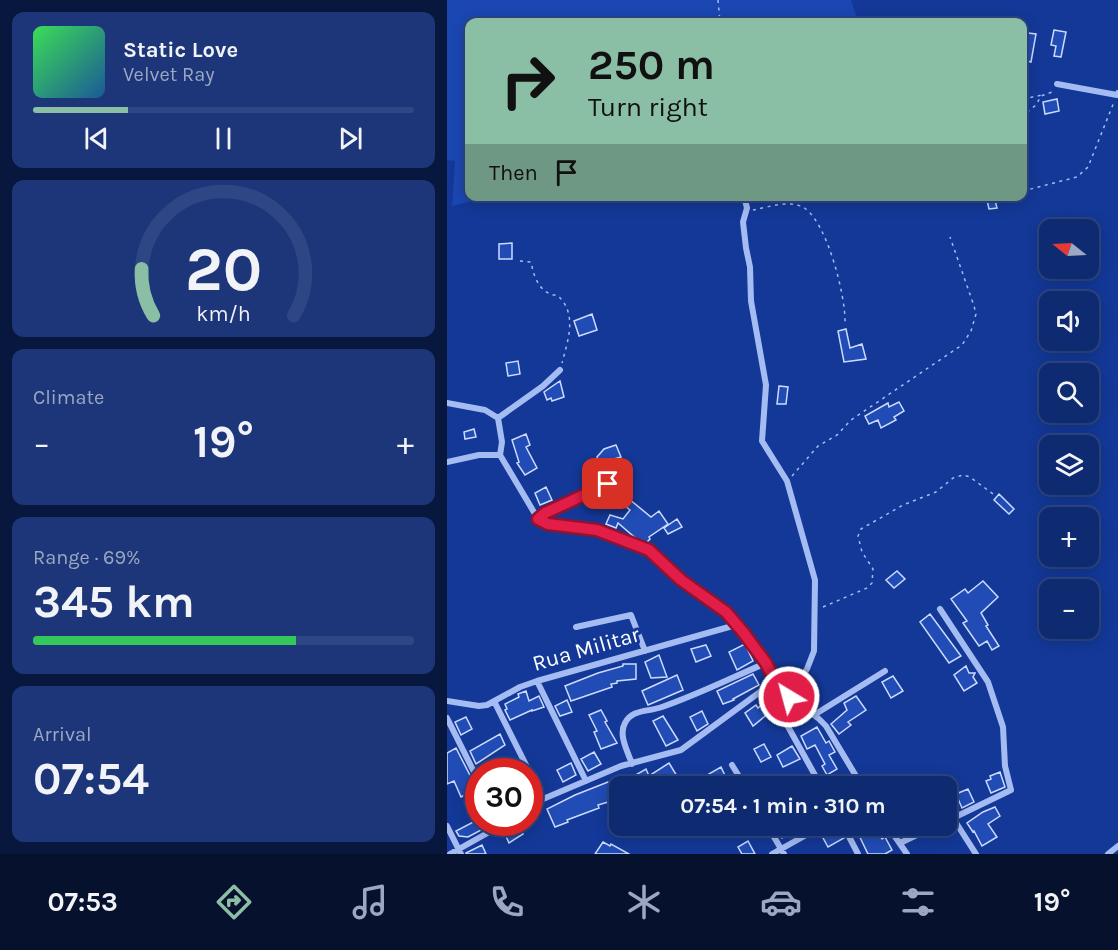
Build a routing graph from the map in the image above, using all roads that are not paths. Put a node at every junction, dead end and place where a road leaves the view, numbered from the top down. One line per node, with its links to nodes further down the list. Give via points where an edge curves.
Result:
1 (1057, 84): 2 (street)
2 (1117, 94)
3 (745, 201): 19 (street, via 751,301 766,385 762,441 787,481 815,580 814,651)
4 (560, 370): 6 (street)
5 (447, 403): 6 (street, via 485,410)
6 (498, 418): 7 (street, via 503,442)
7 (500, 454): 8 (street); 10 (street)
8 (447, 462)
9 (608, 484): 10 (lane)
10 (538, 519): 12 (street, via 548,524 597,530 649,550 681,580 726,612)
11 (940, 609): 34 (street, via 989,682 1003,727 1005,766 1011,789)
12 (736, 625): 14 (street, Rua Militar); 15 (street)
13 (576, 627): 14 (street, via 631,615)
14 (645, 651): 17 (street, Rua Militar)
15 (766, 663): 18 (street); 27 (street, via 661,708 630,716 622,734)
16 (885, 670): 22 (street)
17 (537, 681): 21 (street, Rua Militar); 32 (street)
18 (775, 681): 19 (street); 27 (street, via 681,750)
19 (789, 697): 22 (street)
20 (447, 701): 21 (street, Rua Militar, via 479,706)
21 (494, 701): 26 (street)
22 (814, 715): 31 (street, via 833,737)
23 (447, 718): 25 (street)
24 (786, 723): 30 (street)
25 (467, 758)
26 (522, 758)
27 (632, 764): 32 (street)
28 (732, 765): 29 (street)
29 (739, 776)
30 (815, 776)
31 (856, 776)
32 (587, 781): 33 (street)
33 (543, 799)
34 (957, 816)
35 (447, 826): 46 (street)
36 (957, 829): 51 (street)
37 (483, 836): 46 (street)
38 (773, 836): 45 (street)
39 (806, 836): 45 (street)
40 (849, 836): 49 (street)
41 (895, 836): 43 (street)
42 (915, 836): 43 (street)
43 (900, 843): 50 (street)
44 (1118, 846): 52 (street)
45 (782, 851): 48 (street)
46 (460, 852): 47 (street)
47 (450, 854)
48 (772, 854)
49 (858, 854)
50 (907, 854)
51 (976, 854)
52 (1108, 854)

